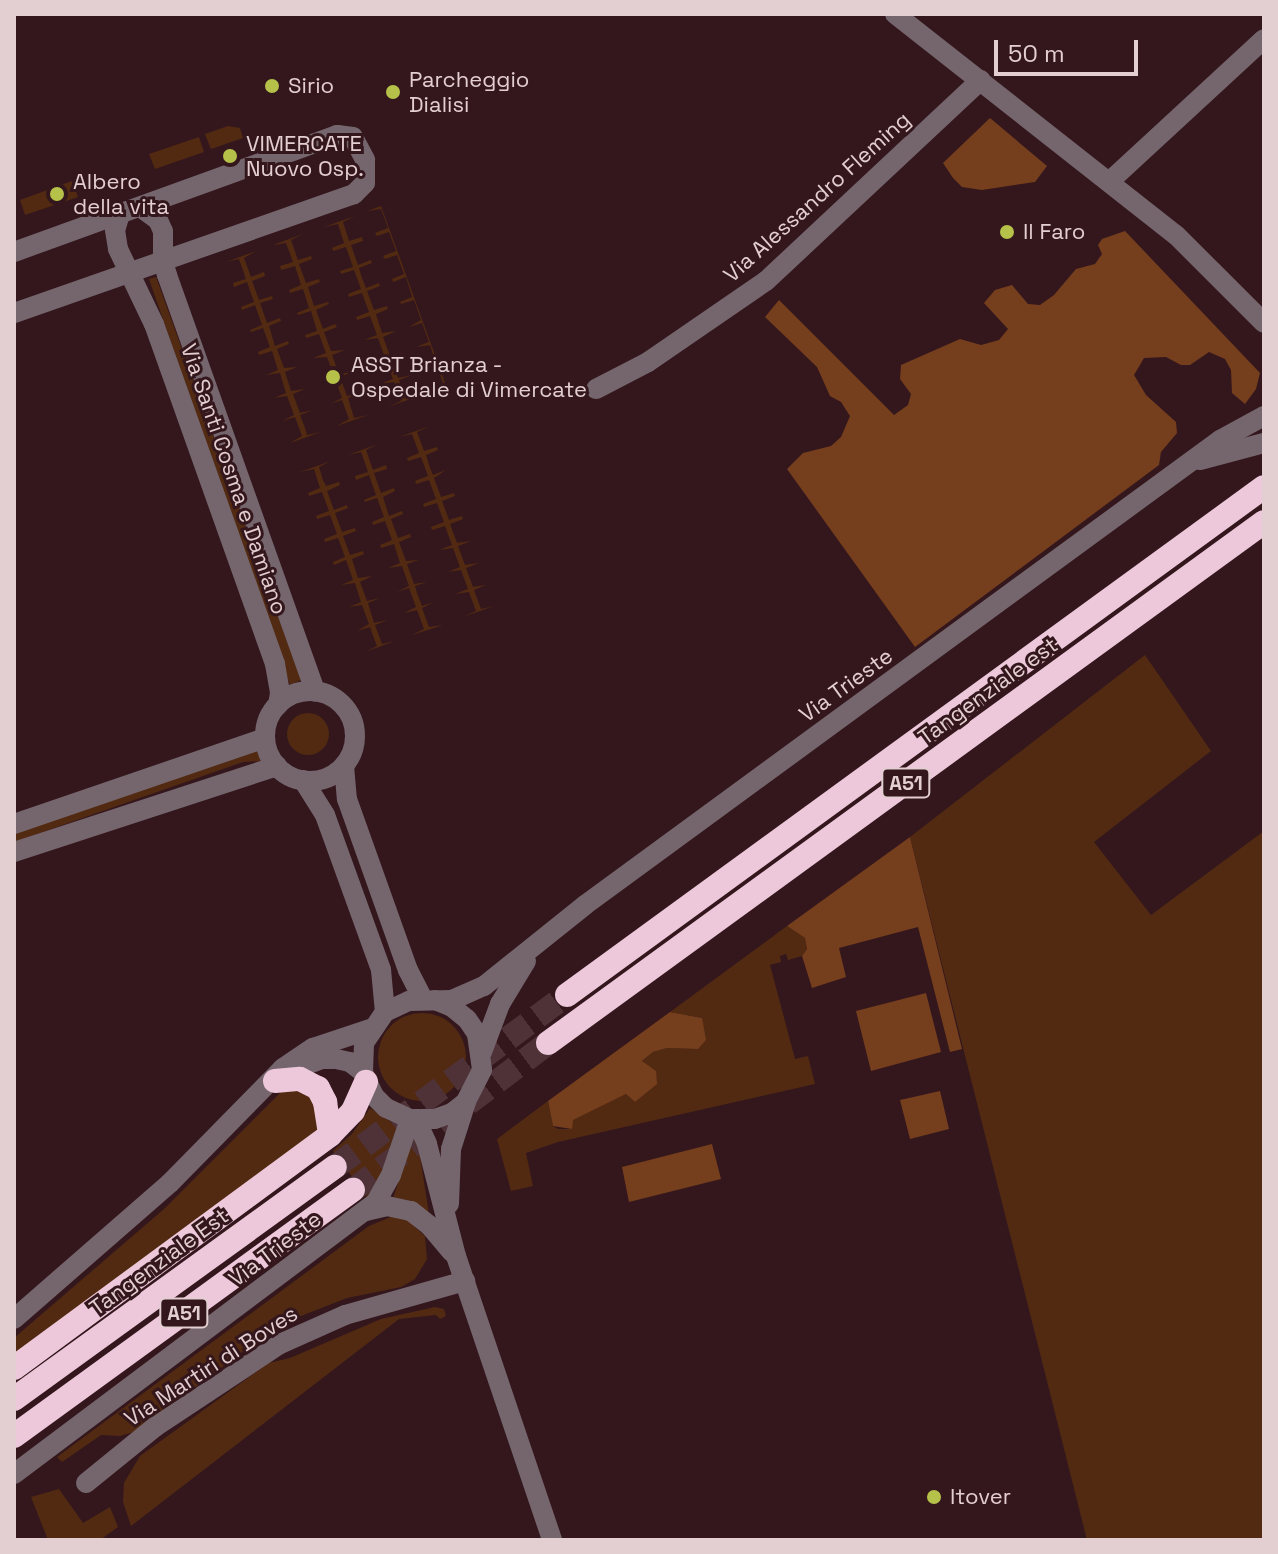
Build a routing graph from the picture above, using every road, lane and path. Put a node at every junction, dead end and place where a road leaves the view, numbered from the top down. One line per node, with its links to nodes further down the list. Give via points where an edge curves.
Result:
1 (895, 14): 3 (street)
2 (1264, 39): 4 (street)
3 (981, 80): 4 (street); 11 (street, Via Alessandro Fleming, via 766,281 648,362)
4 (1110, 181): 10 (street, via 1176,235)
5 (130, 210): 6 (street); 7 (street, Via Santi Cosma e Damiano, via 158,220); 7 (street, via 337,135 353,137 362,150 365,183 354,194); 8 (street, Via Santi Cosma e Damiano, via 115,239)
6 (14, 252)
7 (163, 261): 8 (street); 17 (street, Via Santi Cosma e Damiano)
8 (128, 273): 9 (street); 18 (street, Via Santi Cosma e Damiano, via 154,324 275,664)
9 (14, 313)
10 (1264, 323)
11 (596, 389)
12 (1264, 416): 14 (street, Via Trieste)
13 (1264, 443): 14 (street, Via Trieste)
14 (1192, 462): 25 (street, Via Trieste, via 585,905)
15 (1264, 487): 26 (highway, Tangenziale est / A51)
16 (1264, 522): 30 (highway, Tangenziale est / A51)
17 (315, 691): 18 (street, via 288,696); 21 (street, via 340,702 354,726 355,741)
18 (278, 705): 19 (street, Via Santi Cosma e Damiano)
19 (265, 738): 20 (street); 23 (street)
20 (277, 766): 22 (street); 24 (street)
21 (344, 766): 22 (street, via 318,780); 27 (street, via 347,799 408,970)
22 (303, 780): 28 (street, via 325,815 381,970)
23 (14, 824)
24 (14, 852)
25 (532, 950): 27 (street, Via Trieste, via 469,995); 31 (street, Via Trieste, via 500,1004)
26 (567, 995)
27 (429, 1000): 28 (street, Via Trieste); 31 (street, via 452,1007 467,1019)
28 (385, 1012): 29 (street, Via Trieste)
29 (370, 1029): 32 (street, via 364,1043); 33 (street, via 313,1048)
30 (548, 1043)
31 (482, 1052): 34 (street, Via Trieste, via 482,1070)
32 (365, 1077): 33 (street, via 350,1062 322,1059); 35 (street, via 386,1108); 36 (highway, via 353,1111)
33 (267, 1086): 36 (highway, via 300,1079 318,1088); 42 (street, via 170,1183)
34 (466, 1102): 35 (street, via 435,1119); 39 (street, via 451,1149)
35 (413, 1120): 38 (street, Via Trieste, via 384,1191); 39 (street, via 427,1144)
36 (330, 1135): 43 (highway)
37 (335, 1167): 44 (highway, Tangenziale Est / A51)
38 (360, 1200): 40 (street, via 411,1211); 45 (highway, A51); 46 (street, Via Trieste)
39 (448, 1220): 40 (street)
40 (456, 1256): 41 (street)
41 (465, 1281): 47 (street, Via Martiri di Boves, via 345,1315 280,1344 155,1427); 48 (street)
42 (14, 1319)
43 (14, 1368)
44 (14, 1399)
45 (14, 1436)
46 (14, 1474)
47 (86, 1483)
48 (552, 1540)

